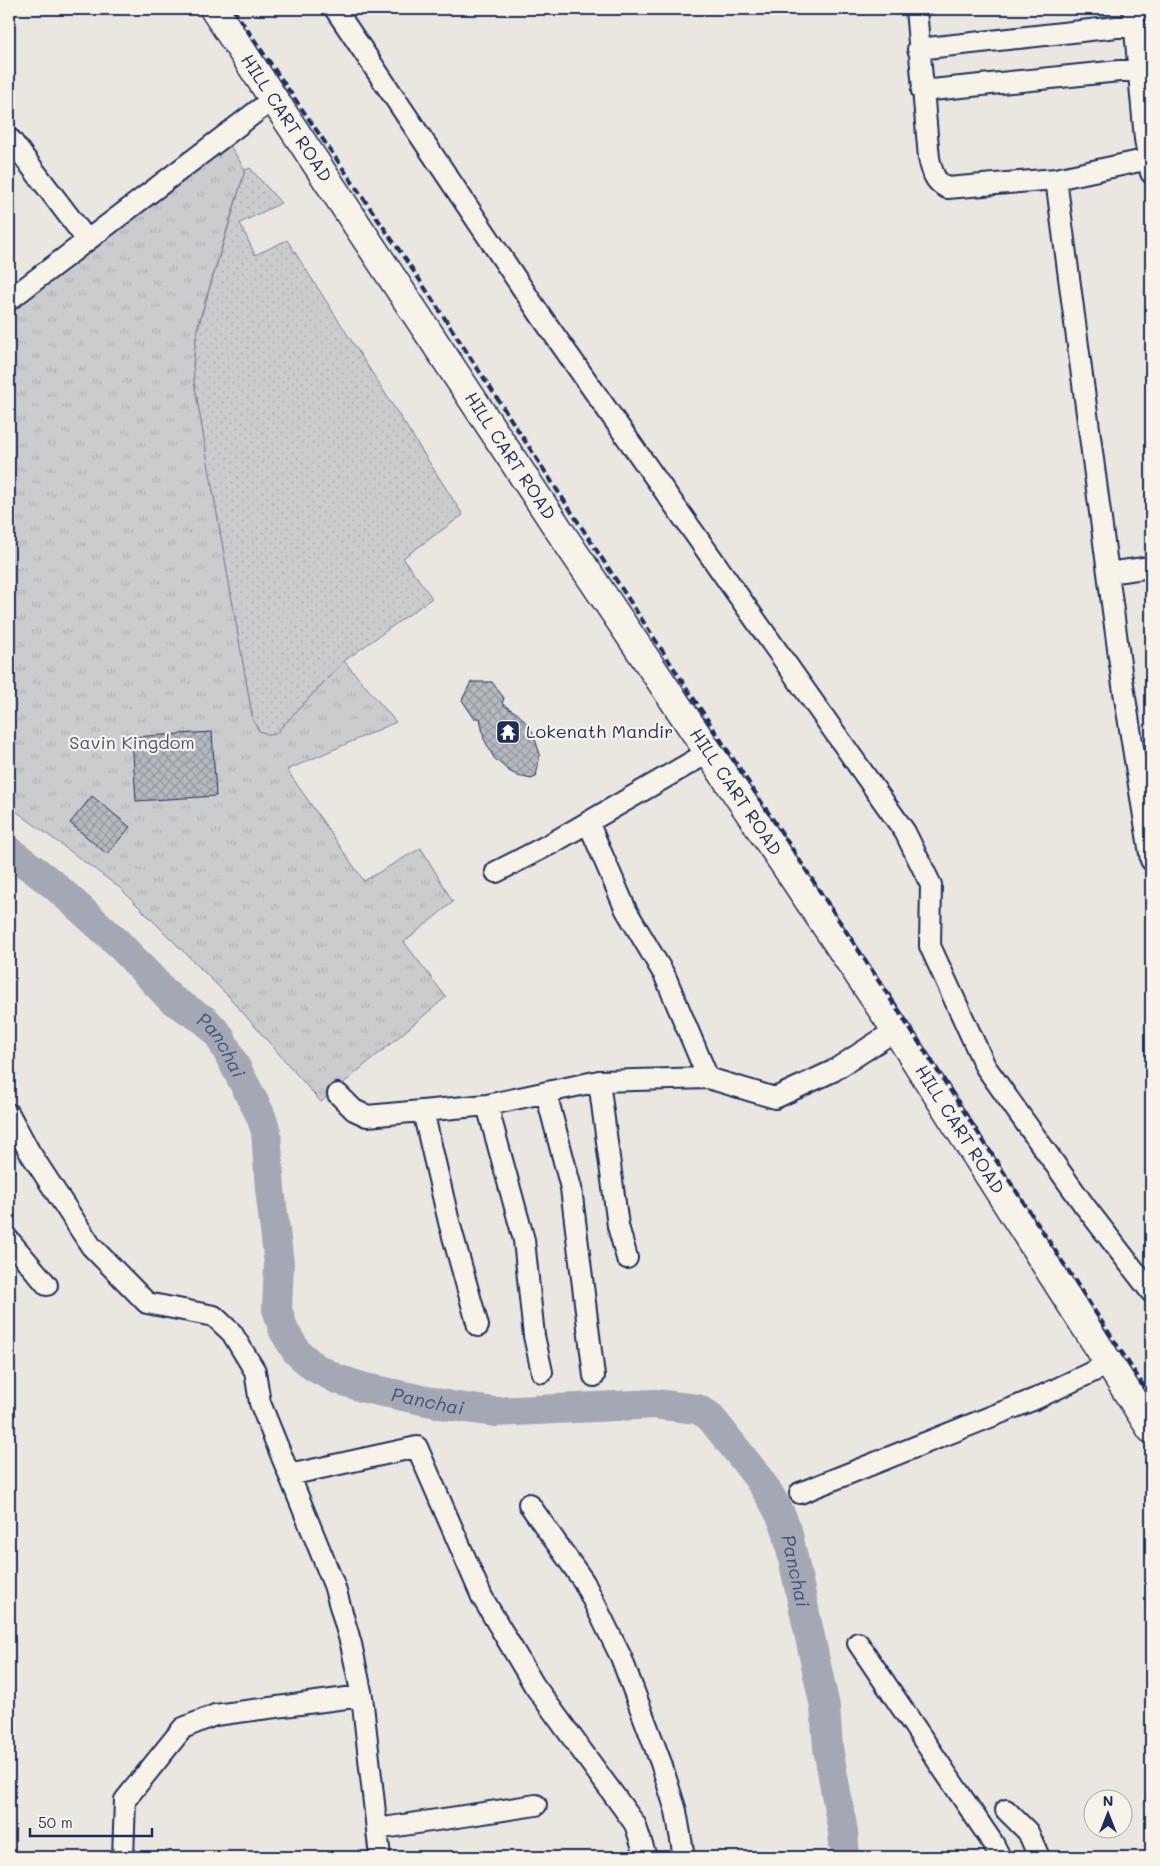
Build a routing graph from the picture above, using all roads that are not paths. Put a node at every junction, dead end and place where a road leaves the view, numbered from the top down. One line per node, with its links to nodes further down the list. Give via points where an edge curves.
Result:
1 (214, 9): 8 (highway, HILL CART ROAD)
2 (335, 9): 31 (street, via 547,324 906,832 931,885 930,946 985,1066)
3 (916, 9): 5 (street)
4 (1134, 17): 5 (street); 6 (street)
5 (918, 49): 7 (street)
6 (1139, 69): 7 (street); 10 (street)
7 (922, 92): 11 (street, via 929,158 939,184 947,188)
8 (273, 99): 12 (street); 16 (highway, HILL CART ROAD)
9 (11, 140): 12 (street)
10 (1150, 166): 11 (street)
11 (1056, 179): 15 (street)
12 (88, 240): 13 (street)
13 (9, 300)
14 (1151, 567): 15 (street)
15 (1108, 573): 18 (street)
16 (708, 752): 17 (street); 20 (highway, HILL CART ROAD)
17 (588, 822): 19 (street); 21 (street, via 626,910 665,976)
18 (1151, 860)
19 (496, 872)
20 (896, 1030): 21 (street, via 833,1071 776,1098); 33 (highway, HILL CART ROAD)
21 (708, 1078): 22 (street)
22 (599, 1081): 23 (street); 29 (street, via 618,1226)
23 (546, 1092): 25 (street); 35 (street, via 571,1188)
24 (338, 1094): 26 (street, via 354,1110 367,1116)
25 (487, 1105): 26 (street); 34 (street, via 524,1240 534,1336)
26 (423, 1110): 32 (street)
27 (11, 1123): 37 (street, via 91,1246 147,1303 214,1316 232,1333 255,1371 260,1403)
28 (9, 1240): 30 (street)
29 (627, 1258)
30 (47, 1285)
31 (1151, 1292)
32 (478, 1326)
33 (1109, 1364): 36 (highway, HILL CART ROAD); 38 (street, via 1035,1399)
34 (542, 1372)
35 (594, 1376)
36 (1148, 1419)
37 (289, 1475): 41 (street, via 334,1585); 47 (street, via 417,1447 482,1597 534,1685 635,1824)
38 (800, 1493)
39 (529, 1504): 48 (street, via 584,1582 621,1657 666,1779)
40 (858, 1643): 49 (street)
41 (362, 1696): 44 (street); 45 (street, via 214,1715 183,1728 125,1800)
42 (536, 1806): 44 (street)
43 (1006, 1810): 50 (street, via 1028,1832)
44 (377, 1829): 46 (street)
45 (123, 1857)
46 (380, 1857)
47 (646, 1857)
48 (684, 1857)
49 (1000, 1857)
50 (1038, 1857)

